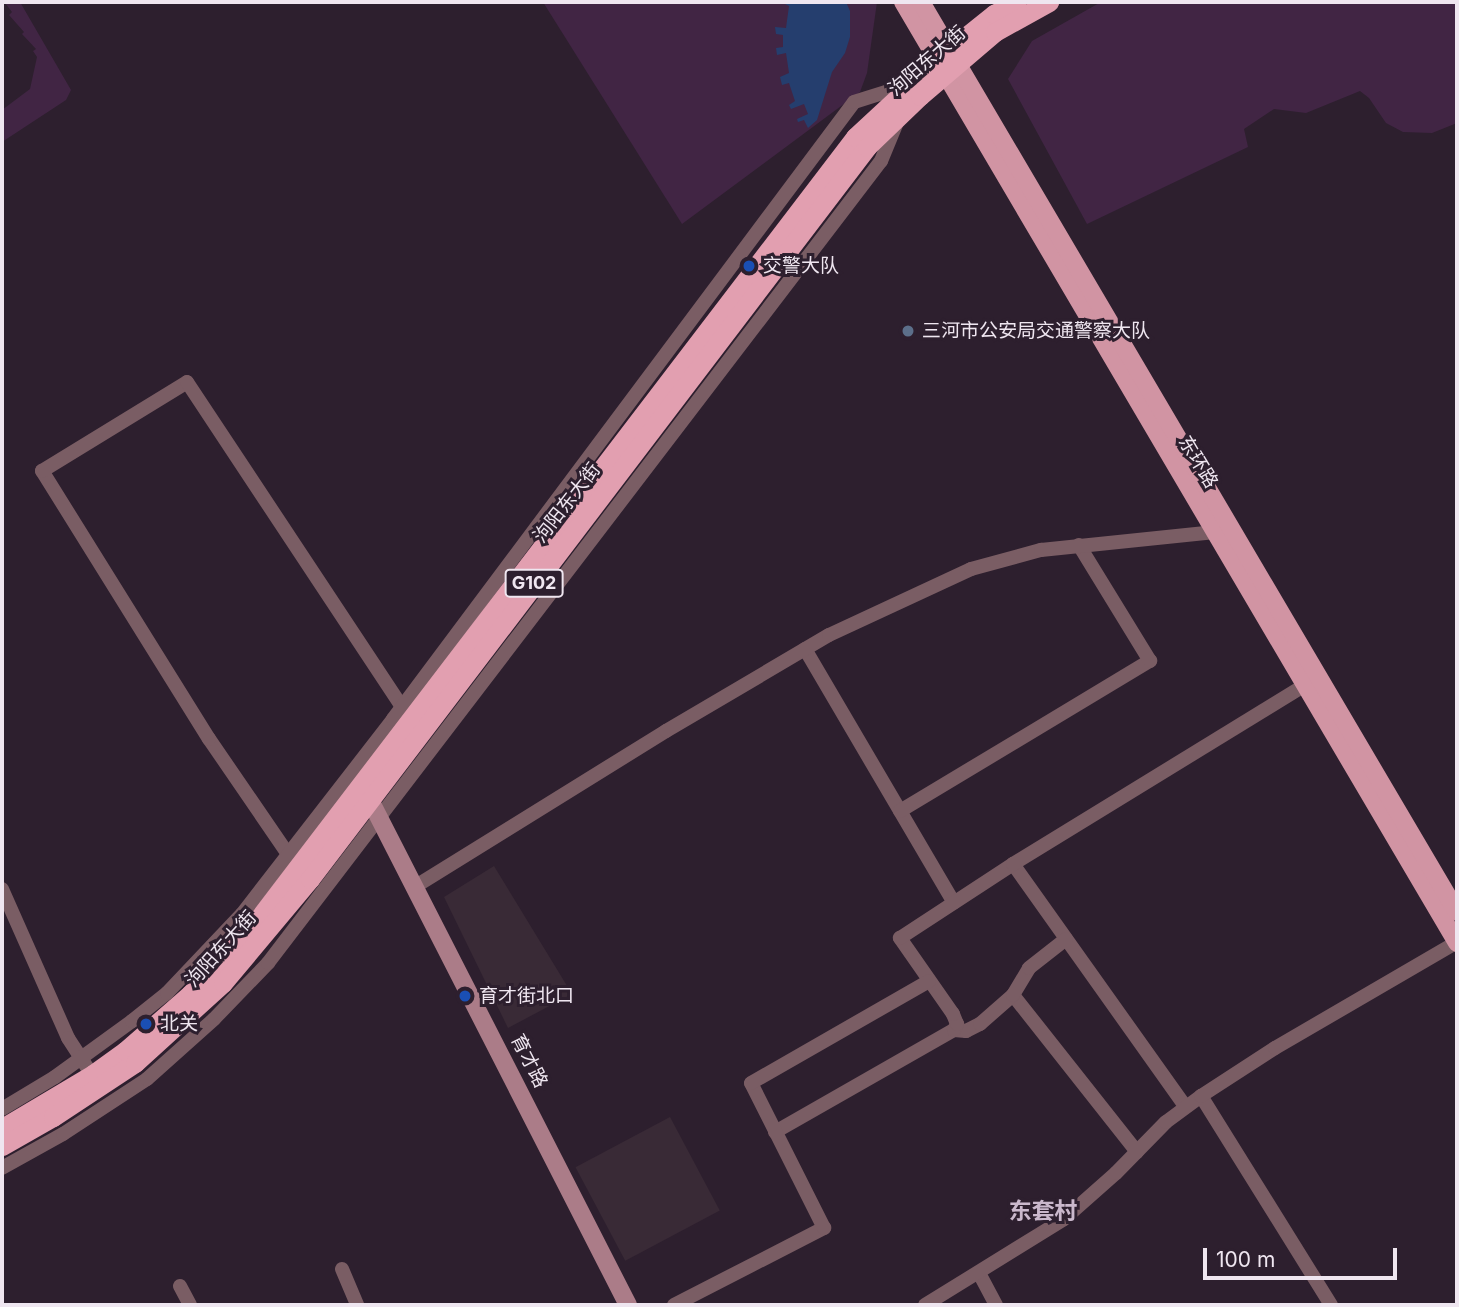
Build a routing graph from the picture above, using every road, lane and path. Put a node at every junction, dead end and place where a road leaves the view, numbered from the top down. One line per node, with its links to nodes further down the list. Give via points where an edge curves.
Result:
1 (903, 2): 5 (main road, 东环路)
2 (921, 2): 5 (main road, 东环路)
3 (1017, 2): 5 (highway, 泃阳东大街 / G102, via 994,14)
4 (1049, 2): 5 (highway, 泃阳东大街 / G102)
5 (947, 62): 6 (highway, 泃阳东大街 / G102); 7 (main road, 东环路); 11 (highway, 泃阳东大街 / G102, via 909,85 855,137); 20 (main road, 东环路)
6 (900, 114): 12 (highway, 泃阳东大街 / G102, via 867,147 798,236); 14 (street, via 881,160)
7 (1215, 532): 8 (street); 10 (main road, 东环路)
8 (1079, 545): 9 (street, via 1007,557 971,569); 13 (street, via 1150,661)
9 (806, 649): 13 (street); 17 (street)
10 (1305, 685): 16 (street); 22 (main road, 东环路)
11 (406, 714): 15 (highway, 泃阳东大街 / G102); 15 (street, via 187,382 42,471 209,739)
12 (370, 800): 14 (main road, 育才路); 32 (highway, 泃阳东大街 / G102, via 274,926 201,1005 102,1087)
13 (900, 811): 19 (street)
14 (380, 818): 17 (main road, 育才路); 34 (street, via 275,955 214,1019 112,1104)
15 (293, 862): 26 (highway, 泃阳东大街 / G102, via 212,972 146,1033)
16 (1013, 864): 19 (street); 21 (street)
17 (416, 886): 40 (main road, 育才路)
18 (2, 889): 26 (street, via 68,1038)
19 (954, 903): 23 (street, via 900,939)
20 (1457, 912)
21 (1066, 939): 24 (street, via 1029,968); 28 (street)
22 (1457, 942): 27 (street)
23 (929, 981): 25 (street, via 953,1014); 31 (street, via 751,1083)
24 (1013, 995): 25 (street, via 981,1024 966,1031); 33 (street)
25 (954, 1030): 31 (street)
26 (88, 1067): 29 (street); 30 (highway, 泃阳东大街 / G102)
27 (1201, 1096): 28 (street); 44 (street)
28 (1185, 1107): 33 (street)
29 (2, 1109)
30 (2, 1128)
31 (775, 1132): 41 (street, via 824,1228)
32 (2, 1146)
33 (1137, 1152): 36 (street, via 1064,1219)
34 (2, 1168)
35 (342, 1269): 39 (street)
36 (979, 1273): 42 (street); 43 (street)
37 (180, 1286): 38 (street)
38 (190, 1305)
39 (357, 1305)
40 (628, 1305)
41 (674, 1305)
42 (925, 1305)
43 (996, 1305)
44 (1331, 1305)

